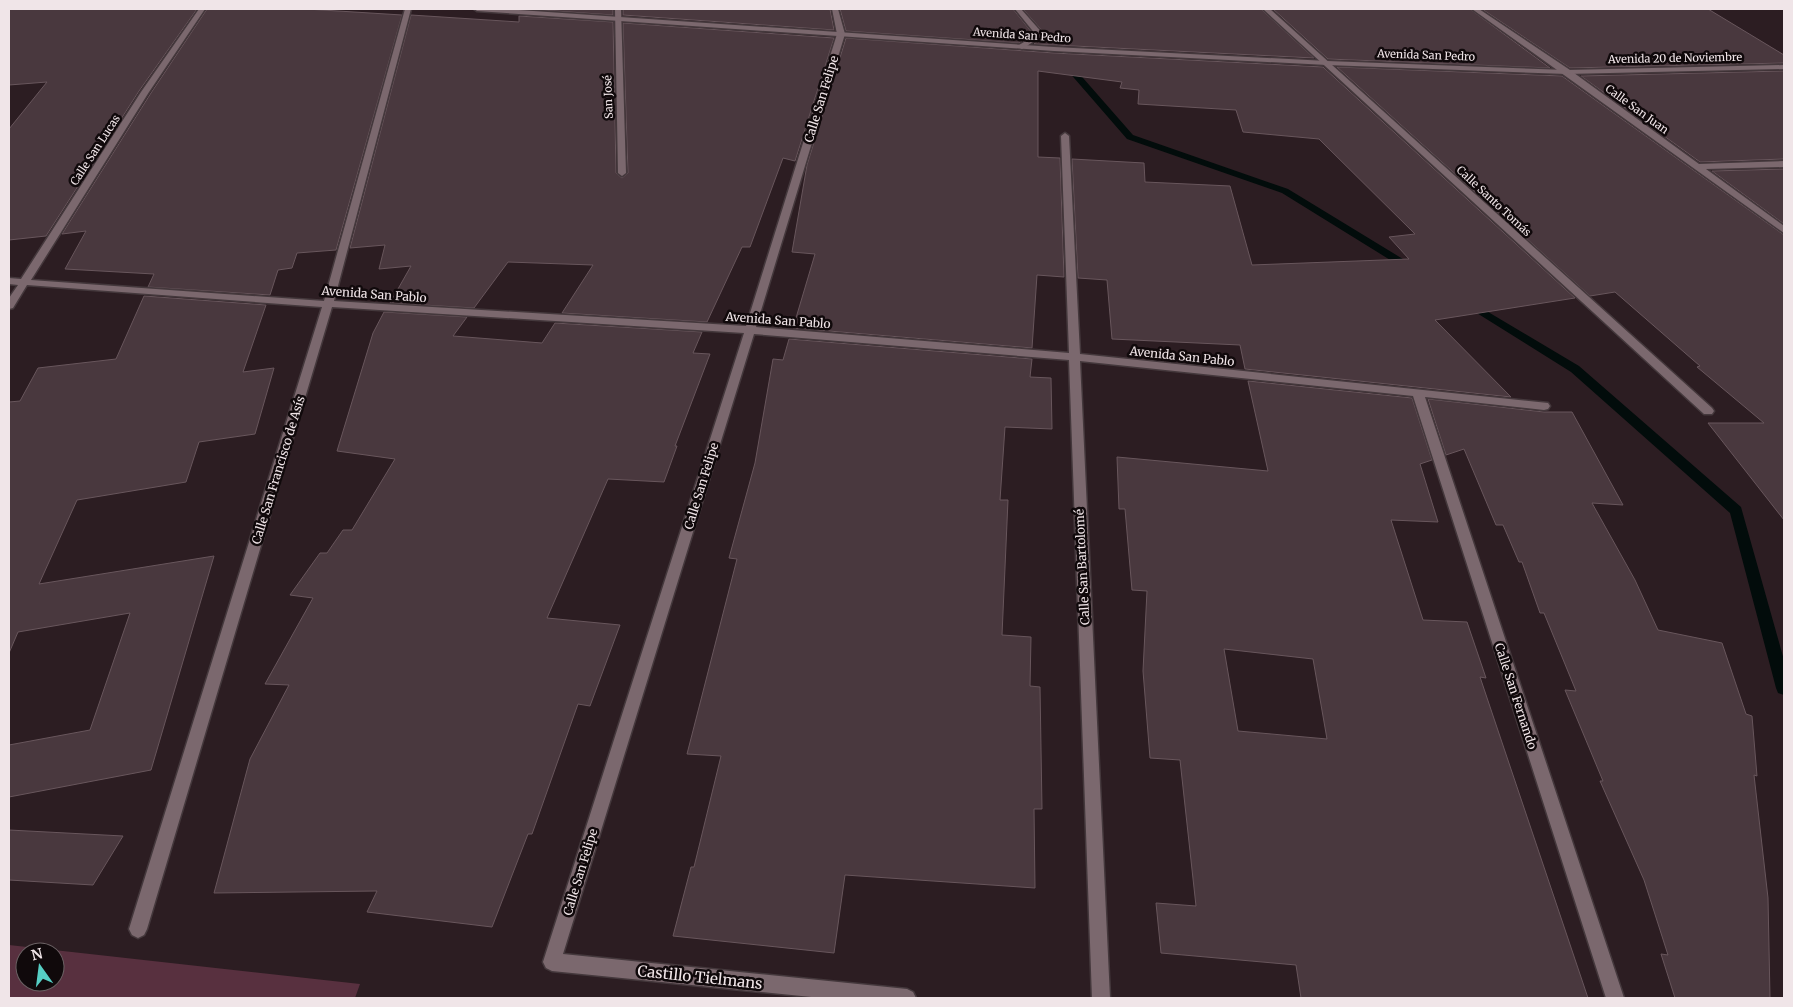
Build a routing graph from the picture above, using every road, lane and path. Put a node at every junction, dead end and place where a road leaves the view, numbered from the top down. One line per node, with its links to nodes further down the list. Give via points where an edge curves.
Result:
1 (202, 9): 21 (street, Calle San Lucas)
2 (408, 9): 22 (street, Calle San Francisco de Asís)
3 (477, 9): 9 (street, Avenida San Pedro)
4 (618, 9): 9 (street, San José)
5 (835, 9): 10 (street)
6 (1018, 9): 11 (street, via 1040,35)
7 (1266, 9): 12 (street, Calle Santo Tomás)
8 (1475, 9): 14 (street, Calle San Juan)
9 (617, 20): 10 (street, Avenida San Pedro); 18 (street, San José)
10 (841, 34): 11 (street, Avenida San Pedro); 24 (street, Calle San Felipe)
11 (1022, 47): 12 (street, Avenida San Pedro)
12 (1327, 63): 14 (street, Avenida San Pedro); 28 (street, Calle Santo Tomás)
13 (1784, 67): 14 (street, Avenida 20 de Noviembre)
14 (1567, 72): 17 (street, Calle San Juan)
15 (1065, 136): 25 (street, Calle San Bartolomé)
16 (1784, 164): 17 (street)
17 (1699, 167): 19 (street, Calle San Juan)
18 (622, 173)
19 (1784, 230)
20 (9, 281): 21 (street, Avenida San Pablo)
21 (24, 282): 22 (street, Avenida San Pablo); 23 (street, Calle San Lucas)
22 (328, 304): 24 (street, Avenida San Pablo); 29 (street, Calle San Francisco de Asís)
23 (9, 306)
24 (750, 330): 25 (street, Avenida San Pablo); 30 (street, Calle San Felipe)
25 (1072, 357): 26 (street, Avenida San Pablo); 32 (street, Calle San Bartolomé)
26 (1418, 393): 27 (street, Avenida San Pablo); 33 (street, Calle San Fernando)
27 (1544, 406)
28 (1708, 411)
29 (138, 929)
30 (552, 962): 31 (street, Castillo Tielmans)
31 (907, 998)
32 (1101, 998)
33 (1615, 998)

